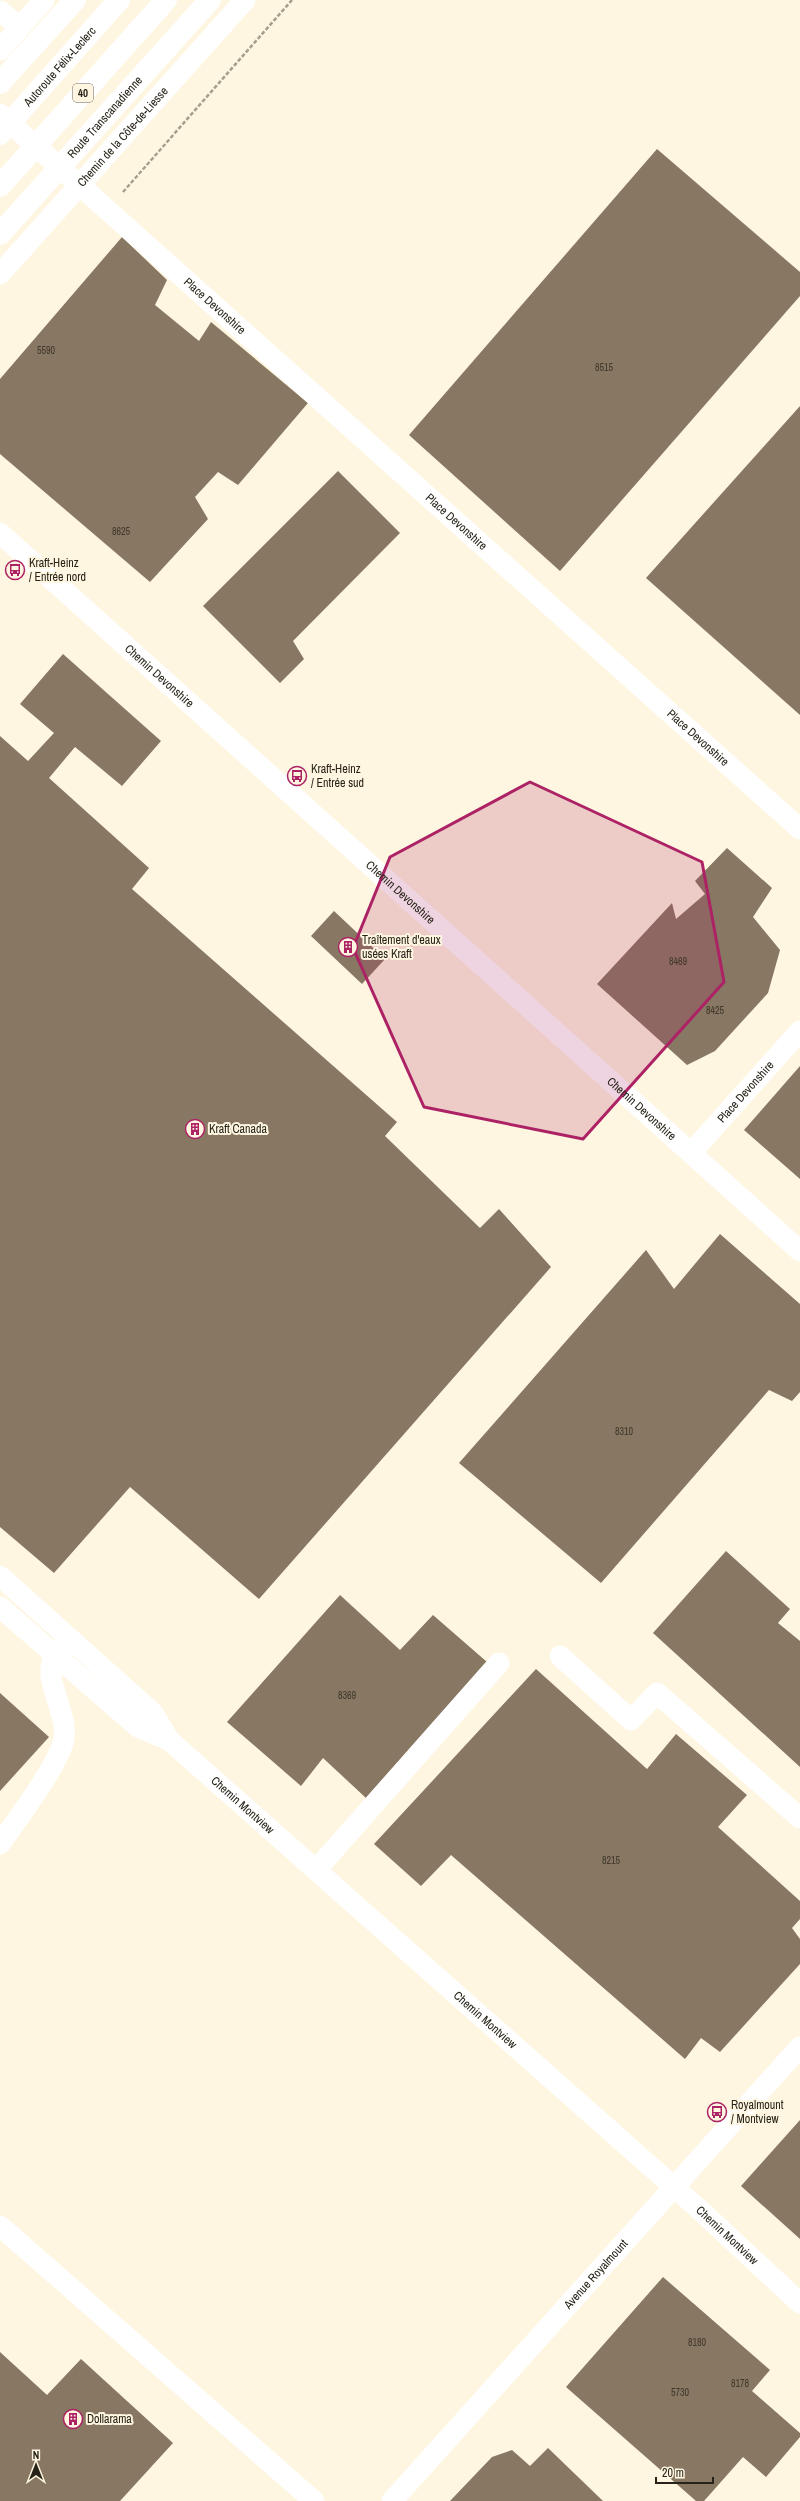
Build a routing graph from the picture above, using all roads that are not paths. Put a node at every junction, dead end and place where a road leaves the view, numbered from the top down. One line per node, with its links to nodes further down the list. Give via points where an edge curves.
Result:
1 (15, 0): 8 (street)
2 (44, 0): 9 (street)
3 (75, 0): 11 (main road)
4 (119, 0): 13 (main road, Autoroute Félix-Leclerc)
5 (166, 0): 15 (main road, 40)
6 (210, 0): 16 (main road, Route Transcanadienne)
7 (246, 0): 14 (street, Chemin de la Côte-de-Liesse)
8 (0, 11): 9 (street)
9 (20, 27): 10 (street)
10 (0, 50)
11 (0, 83)
12 (0, 114): 14 (street)
13 (0, 134)
14 (80, 184): 17 (street, Chemin de la Côte-de-Liesse); 19 (street, Place Devonshire)
15 (0, 186)
16 (0, 234)
17 (0, 274)
18 (0, 533): 21 (street, Chemin Devonshire)
19 (800, 829)
20 (800, 1031): 21 (street, Place Devonshire)
21 (691, 1153): 22 (street, Chemin Devonshire)
22 (800, 1252)
23 (0, 1576): 26 (street)
24 (0, 1591): 26 (street)
25 (0, 1607): 26 (street)
26 (63, 1647): 30 (street, via 51,1670 64,1728 63,1743 54,1763); 31 (street, Chemin Montview, via 153,1713 169,1740)
27 (560, 1656): 29 (street, via 631,1720 657,1693)
28 (499, 1664): 31 (street)
29 (800, 1818)
30 (0, 1844)
31 (316, 1870): 33 (street, Chemin Montview)
32 (800, 2047): 33 (street, Avenue Royalmount)
33 (674, 2187): 35 (street, Chemin Montview); 37 (street, Avenue Royalmount)
34 (0, 2226): 36 (street)
35 (800, 2303)
36 (314, 2501)
37 (392, 2501)

